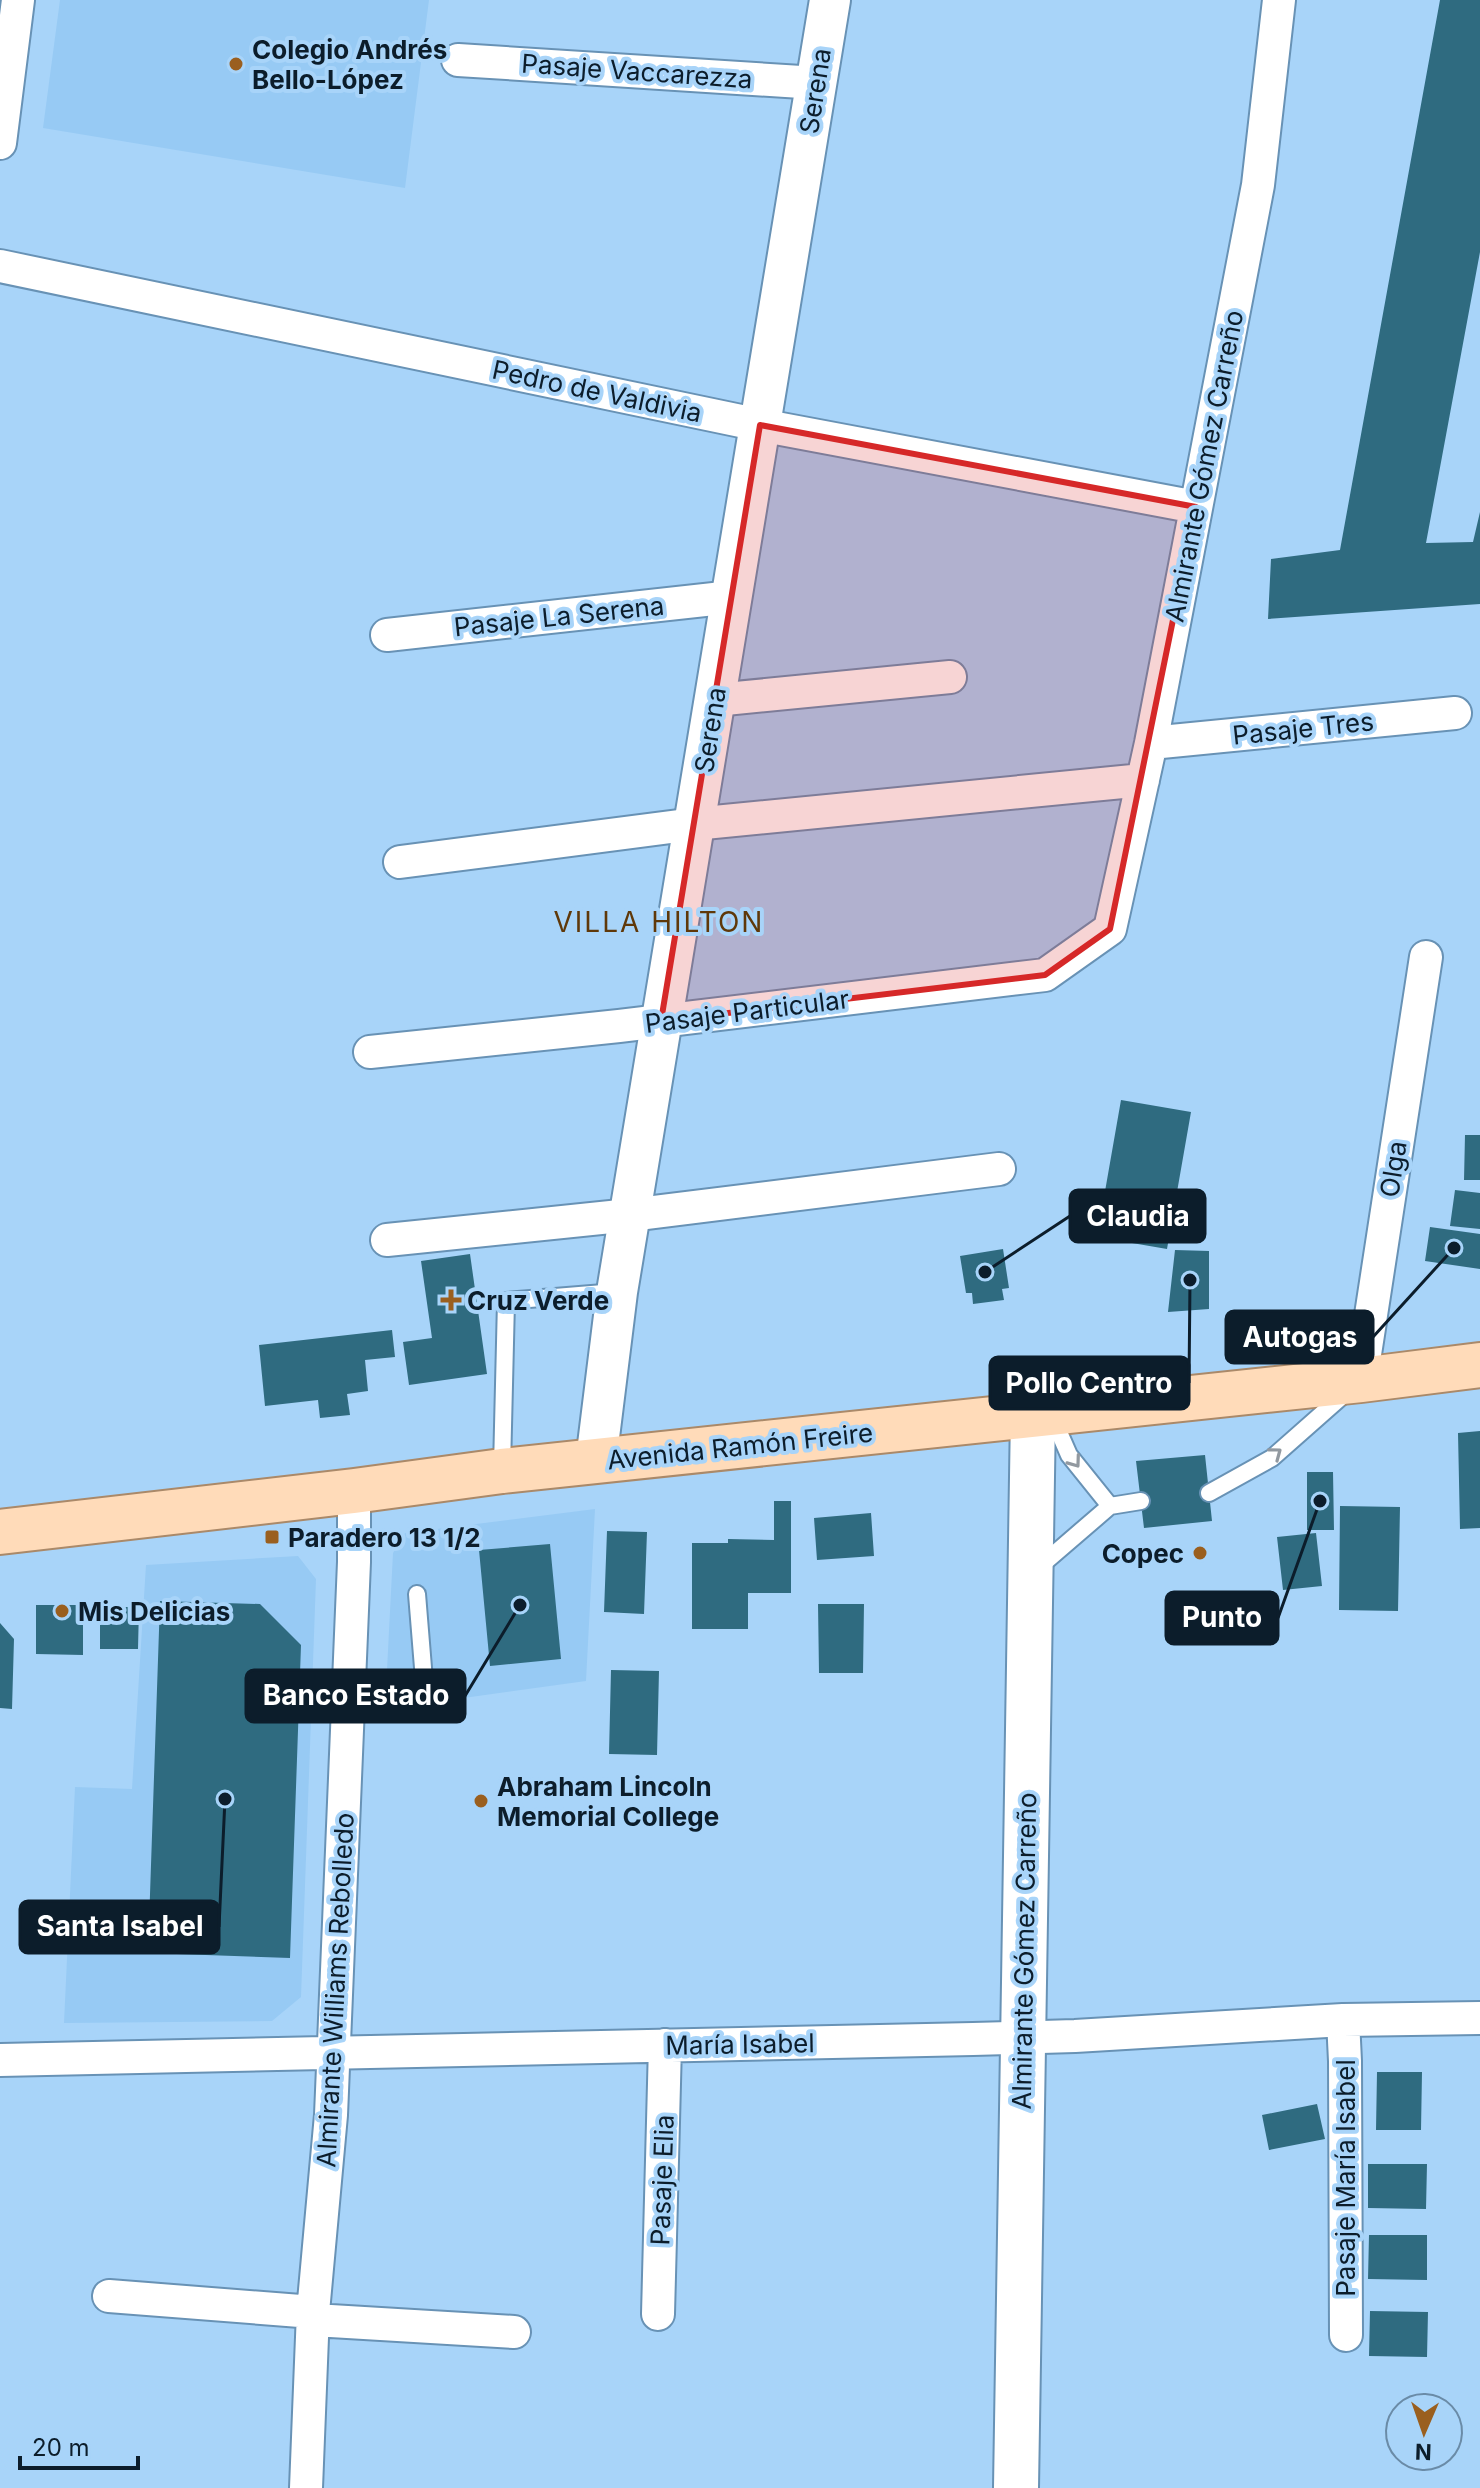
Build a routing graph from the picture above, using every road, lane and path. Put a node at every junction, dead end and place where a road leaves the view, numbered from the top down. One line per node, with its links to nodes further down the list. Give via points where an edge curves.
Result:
1 (18, 0): 6 (street)
2 (830, 0): 5 (street, Serena)
3 (1279, 0): 9 (street, Almirante Gómez Carreño, via 1258,185)
4 (458, 60): 5 (street, Pasaje Vaccarezza)
5 (817, 83): 8 (street, Serena)
6 (0, 143)
7 (0, 266): 8 (street, Pedro de Valdivia)
8 (760, 425): 9 (street, Pedro de Valdivia); 10 (street, Serena)
9 (1196, 507): 15 (street, Almirante Gómez Carreño)
10 (732, 597): 11 (street, Pasaje La Serena); 13 (street, Serena)
11 (387, 635)
12 (950, 677): 13 (street)
13 (715, 700): 17 (street, Serena)
14 (1455, 713): 15 (street, Pasaje Tres)
15 (1151, 743): 16 (street, Almirante Gómez Carreño)
16 (1143, 780): 17 (street); 19 (street, Almirante Gómez Carreño)
17 (694, 824): 18 (street); 21 (street, Serena)
18 (400, 862)
19 (1110, 929): 21 (street, Pasaje Particular, via 1045,975)
20 (1426, 957): 28 (street, Olga)
21 (661, 1021): 22 (street, Pasaje Particular); 24 (street, Serena)
22 (370, 1052)
23 (999, 1169): 24 (street)
24 (630, 1215): 25 (street); 26 (street, Serena)
25 (387, 1240)
26 (617, 1292): 30 (street, Serena); 31 (lane, via 506,1301)
27 (1480, 1365): 28 (main road, Avenida Ramón Freire)
28 (1361, 1380): 29 (main road, Avenida Ramón Freire); 33 (lane, one-way to 28, via 1272,1458)
29 (1042, 1414): 30 (main road, Avenida Ramón Freire); 35 (lane, one-way to 35); 37 (main road, Almirante Gómez Carreño)
30 (596, 1461): 31 (main road, Avenida Ramón Freire)
31 (502, 1471): 32 (main road, Avenida Ramón Freire)
32 (354, 1491): 36 (main road, Avenida Ramón Freire); 39 (street, Almirante Williams Rebolledo)
33 (1209, 1493)
34 (1141, 1501): 35 (lane)
35 (1110, 1506): 37 (lane)
36 (0, 1532)
37 (1029, 1577): 42 (main road, Almirante Gómez Carreño)
38 (417, 1594): 39 (lane, via 424,1680)
39 (349, 1693): 44 (street, Almirante Williams Rebolledo)
40 (1480, 2018): 41 (street, María Isabel)
41 (1343, 2020): 42 (street, María Isabel); 50 (street, Pasaje María Isabel)
42 (1022, 2038): 43 (street, María Isabel); 52 (main road, Almirante Gómez Carreño)
43 (665, 2045): 44 (street, María Isabel); 47 (street, Pasaje Elia)
44 (333, 2053): 45 (street, María Isabel); 48 (street, Almirante Williams Rebolledo)
45 (0, 2060)
46 (109, 2296): 48 (street)
47 (658, 2314)
48 (313, 2316): 49 (street); 51 (street, Almirante Williams Rebolledo)
49 (514, 2332)
50 (1346, 2335)
51 (306, 2488)
52 (1016, 2488)

